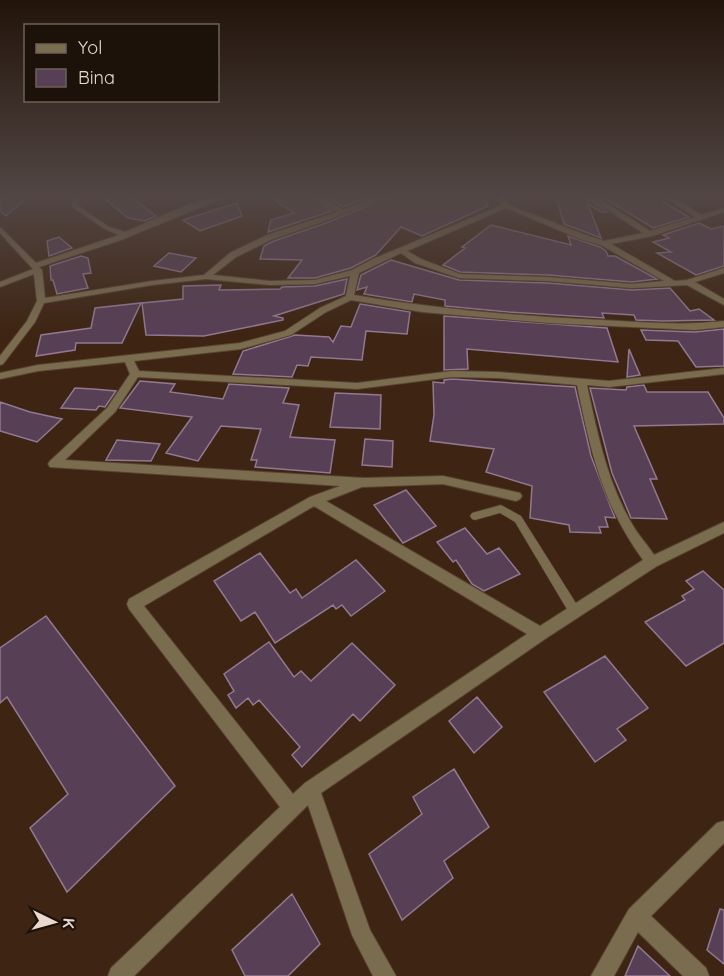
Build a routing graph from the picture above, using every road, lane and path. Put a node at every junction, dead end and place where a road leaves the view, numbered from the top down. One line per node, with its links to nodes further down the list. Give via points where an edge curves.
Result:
1 (10, 240): 9 (street)
2 (114, 240): 9 (street)
3 (265, 240): 12 (street, via 234,255)
4 (428, 240): 8 (street)
5 (592, 240): 7 (street)
6 (621, 240): 7 (street)
7 (604, 243): 14 (street)
8 (402, 251): 11 (street); 14 (street, via 459,276 632,286)
9 (36, 268): 15 (street); 17 (street)
10 (724, 270): 13 (street)
11 (355, 272): 12 (street, via 315,282 270,283); 16 (street)
12 (207, 277): 17 (street)
13 (688, 282): 14 (street); 18 (street)
14 (673, 283)
15 (0, 285)
16 (350, 297): 19 (street, via 422,309 549,320 695,327); 20 (street, via 288,333 241,346)
17 (41, 301): 21 (street, via 31,322)
18 (724, 302)
19 (724, 324)
20 (128, 358): 23 (street); 24 (street)
21 (0, 362)
22 (724, 371): 25 (street)
23 (135, 374): 25 (street, via 357,386 452,374 498,375); 26 (street, via 111,410 54,464)
24 (0, 376)
25 (582, 384): 31 (street, via 610,493 628,529)
26 (364, 483): 27 (street, via 443,480); 28 (street)
27 (516, 496)
28 (314, 500): 33 (street); 35 (street, via 134,604)
29 (475, 516): 32 (lane, via 501,509 518,519)
30 (724, 527): 31 (street)
31 (652, 561): 32 (street)
32 (575, 612): 33 (street)
33 (540, 634): 34 (street)
34 (311, 789): 35 (street); 39 (street, via 362,934)
35 (292, 808): 38 (street)
36 (724, 830): 37 (street)
37 (636, 916): 40 (street); 41 (street)
38 (118, 976)
39 (385, 976)
40 (602, 976)
41 (698, 976)

